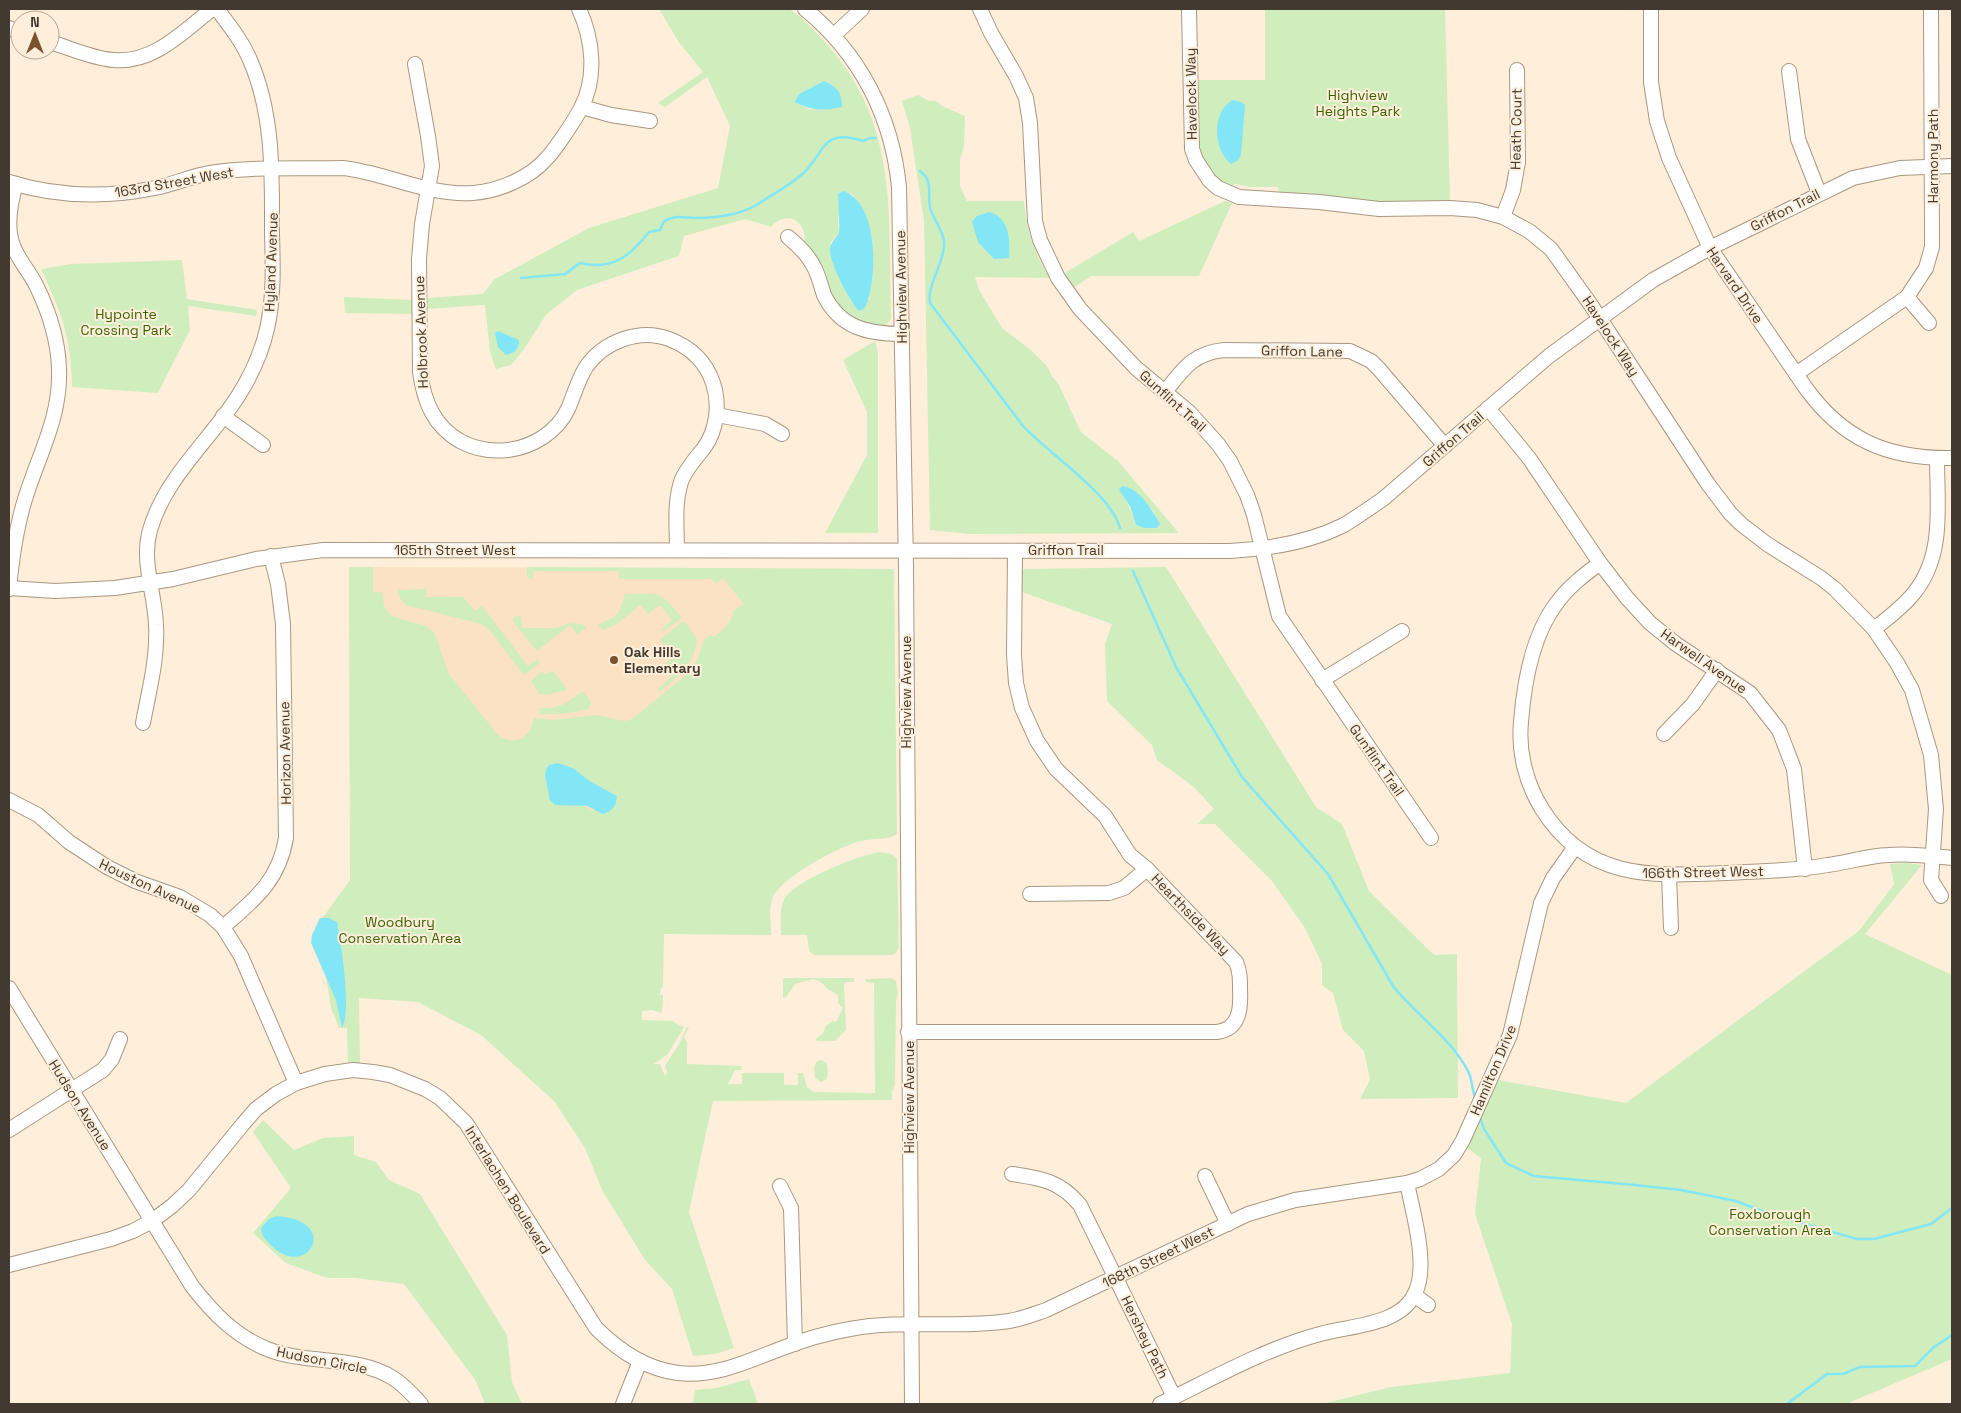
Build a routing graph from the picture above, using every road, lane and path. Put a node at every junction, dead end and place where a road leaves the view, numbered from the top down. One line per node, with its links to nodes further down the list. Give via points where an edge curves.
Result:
1 (212, 9): 11 (street, via 161,49 130,60 104,59)
2 (217, 9): 19 (street, Hyland Avenue, via 242,42 254,70 267,120)
3 (579, 9): 15 (street, 163rd Street West, via 587,30 591,63)
4 (805, 9): 10 (street, Highview Avenue)
5 (862, 9): 10 (street)
6 (980, 9): 31 (street, Gunflint Trail, via 1026,98 1035,221 1044,250 1058,278 1080,309 1136,368)
7 (1189, 9): 23 (street, Havelock Way, via 1192,149 1202,170 1218,188 1251,199 1379,209 1450,208 1477,210)
8 (1651, 9): 25 (street, Harvard Drive, via 1651,82 1656,121 1669,158)
9 (1931, 9): 17 (street, Harmony Path)
10 (834, 35): 29 (street, Highview Avenue, via 870,86 891,139 899,187)
11 (60, 45)
12 (415, 64): 21 (street, Holbrook Avenue, via 431,153)
13 (1517, 70): 23 (street, Heath Court, via 1518,162 1513,190)
14 (1789, 71): 22 (street, via 1798,139)
15 (582, 107): 16 (street); 21 (street, 163rd Street West, via 548,158 524,176 501,187 474,193)
16 (650, 121)
17 (1933, 166): 18 (street, Griffon Trail); 22 (street, Griffon Trail, via 1873,172); 26 (street, Harmony Path, via 1932,247 1926,268)
18 (1952, 166)
19 (272, 169): 20 (street, 163rd Street West, via 210,173 153,188 106,195 60,193); 21 (street, 163rd Street West, via 343,168); 33 (street, Hyland Avenue, via 273,293 267,330 248,381)
20 (12, 183): 47 (street, via 10,210 14,247 36,284 50,320 59,380 52,427 17,524)
21 (429, 189): 34 (street, Holbrook Avenue, via 419,259 421,380 428,408 455,438 491,450 514,449 532,443 551,432 563,418 581,376 592,360 612,344 637,336 663,337 696,355 713,383)
22 (1819, 193): 25 (street, Griffon Trail)
23 (1503, 217): 27 (street, Havelock Way, via 1529,231 1551,249)
24 (788, 237): 29 (street, via 808,257 830,304 845,320 854,327 875,334)
25 (1710, 248): 27 (street, Griffon Trail, via 1653,280); 30 (street, Harvard Drive)
26 (1907, 297): 28 (street); 30 (street, Harmony Path)
27 (1599, 318): 32 (street, Griffon Trail); 48 (street, Havelock Way, via 1730,513 1767,544 1835,589)
28 (1929, 323)
29 (902, 334): 42 (street, Highview Avenue)
30 (1796, 374): 38 (street, Harvard Drive, via 1818,406 1848,432 1897,454)
31 (1165, 392): 37 (street, Griffon Lane, via 1191,361 1212,351 1350,351 1380,369); 40 (street, Gunflint Trail, via 1200,424 1230,461 1247,495)
32 (1488, 408): 37 (street, Griffon Trail); 45 (street, Harwell Avenue, via 1530,459)
33 (223, 416): 36 (street); 46 (street, Hyland Avenue, via 158,506 146,550)
34 (717, 416): 35 (street, via 765,424); 41 (street, Holbrook Avenue, via 708,441 681,480 676,509)
35 (782, 434)
36 (263, 445)
37 (1445, 446): 40 (street, Griffon Trail, via 1383,499 1342,526 1295,542)
38 (1937, 458): 39 (street, Harvard Drive); 48 (street, via 1937,539 1931,563 1915,592)
39 (1952, 458)
40 (1262, 548): 43 (street, Griffon Trail); 51 (street, Gunflint Trail, via 1278,616)
41 (677, 550): 42 (street, 165th Street West); 44 (street, 165th Street West, via 323,550)
42 (906, 550): 43 (street, Griffon Trail); 67 (street, Highview Avenue)
43 (1015, 550): 59 (street, Hearthside Way, via 1015,673 1029,726 1056,769 1105,816 1130,855)
44 (271, 556): 46 (street, 165th Street West); 64 (street, Horizon Avenue, via 283,624 286,838 282,857 269,883)
45 (1600, 563): 50 (street, Harwell Avenue, via 1650,623); 56 (street, 166th Street West, via 1563,595 1543,626 1532,658 1521,723 1522,760 1535,797 1549,820)
46 (150, 584): 47 (street, 165th Street West, via 74,590); 52 (street, Hyland Avenue, via 156,622 156,650)
47 (9, 588)
48 (1874, 629): 57 (street, Havelock Way, via 1912,690 1927,739 1935,794)
49 (1402, 631): 51 (street)
50 (1717, 670): 53 (street, via 1693,704); 60 (street, Harwell Avenue, via 1750,694 1786,744 1797,784)
51 (1322, 680): 55 (street, Gunflint Trail)
52 (143, 723)
53 (1664, 734)
54 (9, 800): 64 (street, Houston Avenue, via 38,815 69,842 107,867 180,897)
55 (1431, 838)
56 (1575, 847): 61 (street, 166th Street West, via 1620,869); 74 (street, Hamilton Drive, via 1553,878 1541,903 1510,1035 1463,1140 1439,1170)
57 (1932, 856): 58 (street, 166th Street West); 60 (street, 166th Street West, via 1886,855); 63 (street, Havelock Way, via 1930,880)
58 (1952, 858)
59 (1147, 869): 62 (street, via 1124,888 1109,893); 67 (street, Hearthside Way, via 1238,967 1241,1007 1230,1028 1216,1032)
60 (1805, 869): 61 (street, 166th Street West)
61 (1669, 875): 65 (street)
62 (1030, 894)
63 (1941, 896)
64 (223, 927): 69 (street, Houston Avenue, via 241,956)
65 (1671, 928)
66 (9, 988): 70 (street, Hudson Avenue)
67 (908, 1032): 82 (street, Highview Avenue)
68 (120, 1039): 70 (street, via 112,1059 103,1070)
69 (296, 1083): 76 (street, Interlachen Boulevard, via 256,1109 189,1190); 84 (street, Interlachen Boulevard, via 310,1077 353,1070 373,1072 407,1081 440,1098 478,1139 596,1328)
70 (71, 1091): 71 (street); 76 (street, Hudson Avenue)
71 (9, 1130)
72 (1012, 1174): 79 (street, Hershey Path, via 1047,1180 1073,1197 1086,1215)
73 (1205, 1176): 77 (street)
74 (1407, 1183): 77 (street, 168th Street West, via 1295,1200 1248,1214); 80 (street, via 1421,1264 1420,1280)
75 (780, 1186): 83 (street, via 791,1208)
76 (152, 1221): 78 (street, Interlachen Boulevard, via 111,1239); 86 (street, Hudson Circle, via 192,1286 209,1308 231,1328 267,1349 300,1358 373,1369 393,1378)
77 (1228, 1224): 79 (street, 168th Street West)
78 (9, 1265)
79 (1116, 1277): 82 (street, 168th Street West, via 1025,1318 997,1322); 85 (street, Hershey Path)
80 (1414, 1295): 81 (street); 85 (street, via 1405,1308 1389,1317 1294,1341)
81 (1428, 1305)
82 (910, 1323): 83 (street, Interlachen Boulevard, via 850,1329); 88 (street, Highview Avenue)
83 (795, 1344): 84 (street, Interlachen Boulevard, via 717,1372 677,1373)
84 (640, 1361): 87 (street)
85 (1174, 1397): 89 (street)
86 (421, 1404)
87 (624, 1404)
88 (912, 1404)
89 (1160, 1404)

